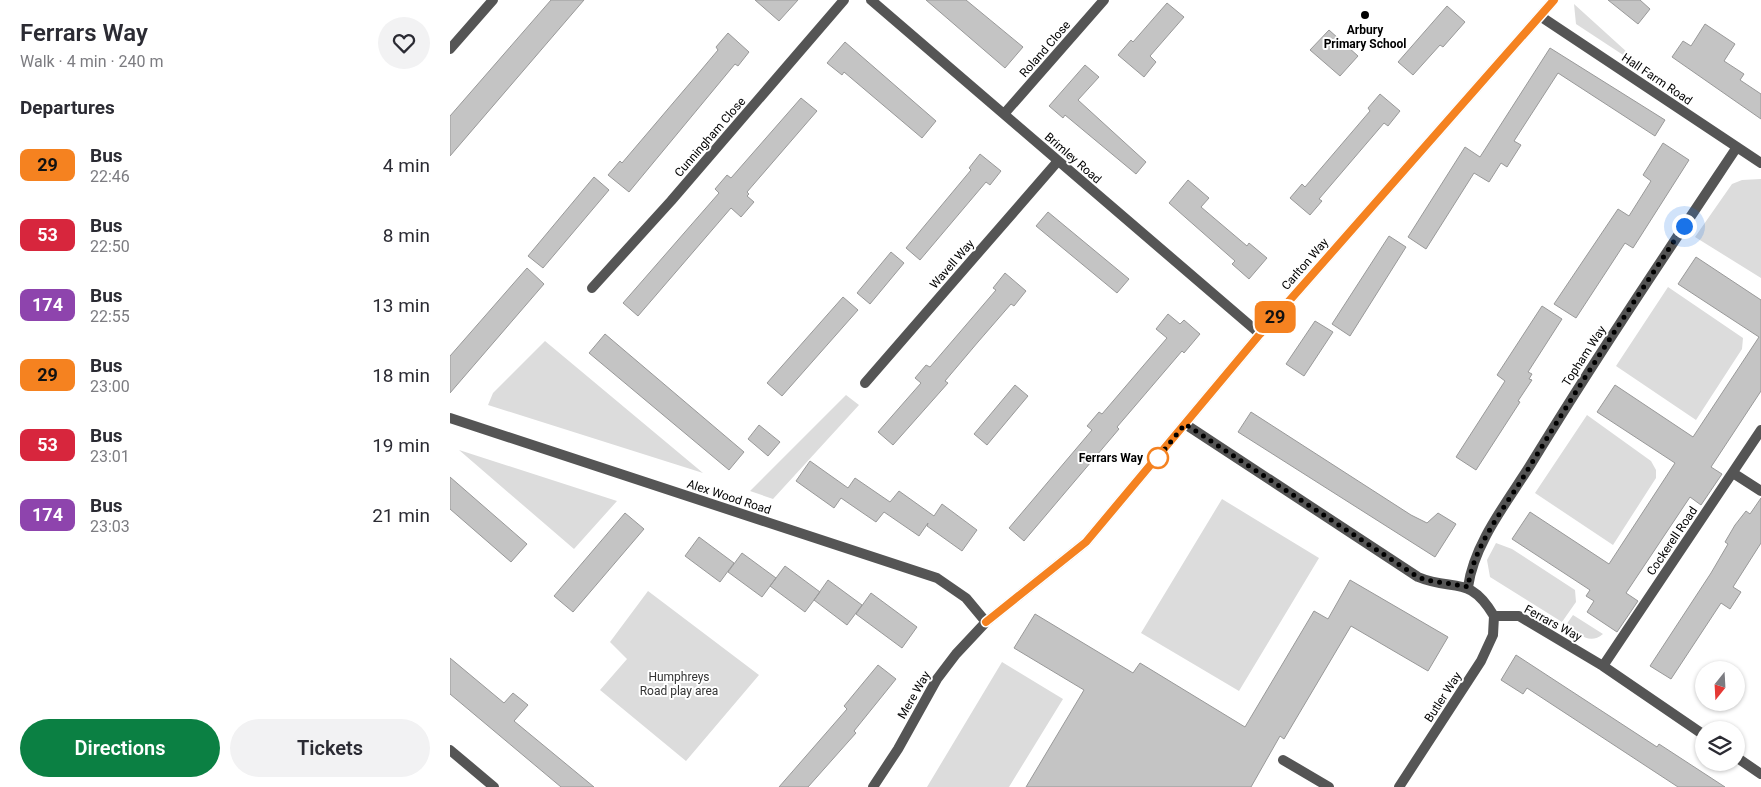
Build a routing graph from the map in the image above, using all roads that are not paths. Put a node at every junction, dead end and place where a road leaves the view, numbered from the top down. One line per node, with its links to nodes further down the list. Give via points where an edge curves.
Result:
1 (493, 0): 7 (street)
2 (844, 0): 12 (street, Cunningham Close)
3 (871, 0): 8 (street, Brimley Road)
4 (1104, 0): 8 (street, Roland Close)
5 (1554, 0): 6 (street, Carlton Way)
6 (1540, 16): 9 (street, Hall Farm Road); 13 (street, Carlton Way)
7 (450, 49)
8 (1004, 114): 10 (street, Brimley Road)
9 (1737, 147): 11 (street, Hall Farm Road); 20 (street, Topham Way, via 1559,418 1489,533 1470,569)
10 (1058, 161): 13 (street, Brimley Road); 14 (street, Wavell Way)
11 (1761, 163)
12 (592, 288)
13 (1260, 334): 16 (street, Carlton Way)
14 (865, 383)
15 (450, 418): 22 (street, Alex Wood Road, via 937,578 966,598)
16 (1185, 424): 20 (street, via 1418,577); 22 (street, Carlton Way, via 1086,542)
17 (1761, 430): 18 (street, Cockerell Road)
18 (1733, 473): 19 (street); 23 (street, Cockerell Road)
19 (1761, 491)
20 (1468, 587): 21 (street, via 1485,600)
21 (1494, 616): 23 (street, Ferrars Way, via 1519,616); 32 (street, Butler Way, via 1493,636 1481,661)
22 (986, 622): 30 (street, Mere Way, via 937,679)
23 (1603, 666): 24 (street, Ferrars Way)
24 (1695, 729)
25 (450, 750): 29 (street)
26 (1283, 760): 31 (street)
27 (1745, 763): 28 (street)
28 (1761, 774)
29 (494, 787)
30 (873, 787)
31 (1329, 787)
32 (1399, 787)

